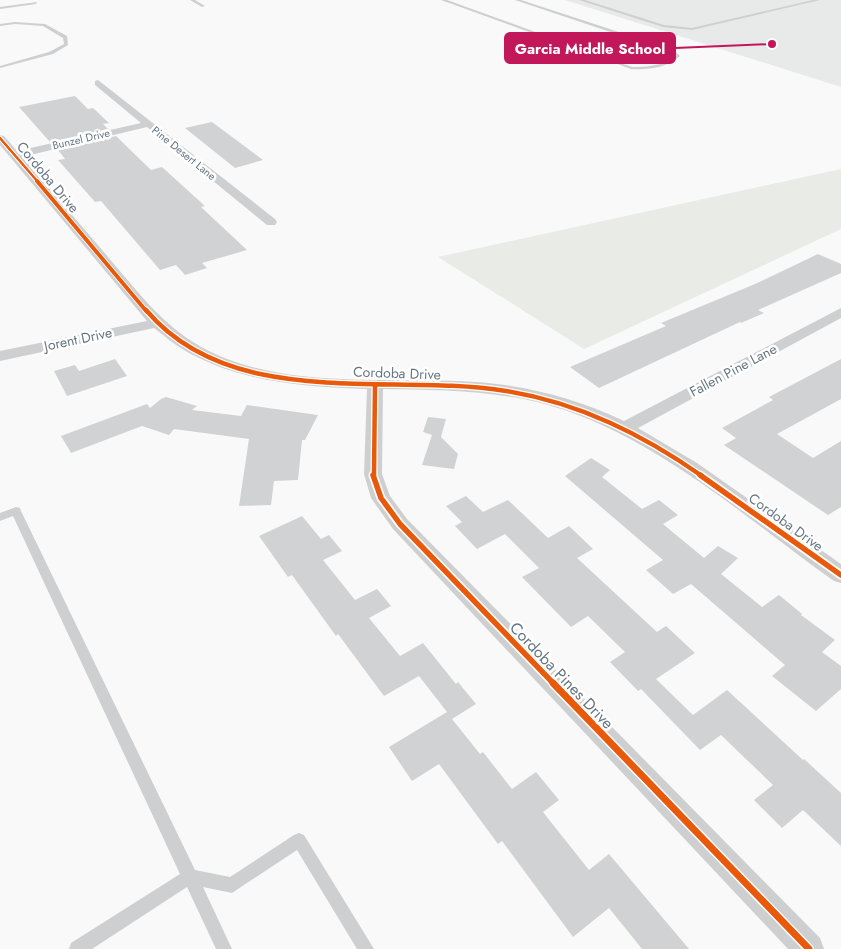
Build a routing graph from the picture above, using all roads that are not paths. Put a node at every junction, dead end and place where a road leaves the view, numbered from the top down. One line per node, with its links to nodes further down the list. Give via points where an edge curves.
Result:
1 (192, 0): 8 (lane)
2 (443, 0): 3 (lane, via 630,68 651,67 678,56 672,51)
3 (517, 0)
4 (581, 0): 10 (lane, via 676,28 704,28)
5 (792, 0): 10 (lane, via 774,4)
6 (818, 0): 10 (lane)
7 (36, 3): 9 (lane)
8 (203, 6)
9 (0, 8)
10 (771, 11)
11 (0, 25): 12 (lane, via 44,25 65,37 66,45 51,53)
12 (0, 67)
13 (98, 83): 14 (street, Pine Desert Lane)
14 (148, 124): 16 (street, Bunzel Drive); 17 (street, Pine Desert Lane)
15 (0, 138): 16 (street, Cordoba Drive)
16 (15, 155): 19 (street, Cordoba Drive)
17 (271, 222)
18 (841, 312): 22 (street, Fallen Pine Lane)
19 (157, 323): 20 (street, Jorent Drive); 21 (street, Cordoba Drive, via 207,356 246,369 285,379)
20 (0, 356)
21 (375, 384): 22 (street, Cordoba Drive, via 475,387 519,393 562,403); 29 (street, Cordoba Pines Drive, via 373,474 382,498 400,524)
22 (625, 428): 24 (street, Cordoba Drive, via 675,456)
23 (0, 517): 25 (lane, via 16,511)
24 (841, 575)
25 (189, 877): 26 (lane); 27 (lane); 28 (lane, via 232,885 299,840)
26 (77, 949)
27 (224, 949)
28 (366, 949)
29 (809, 949)

